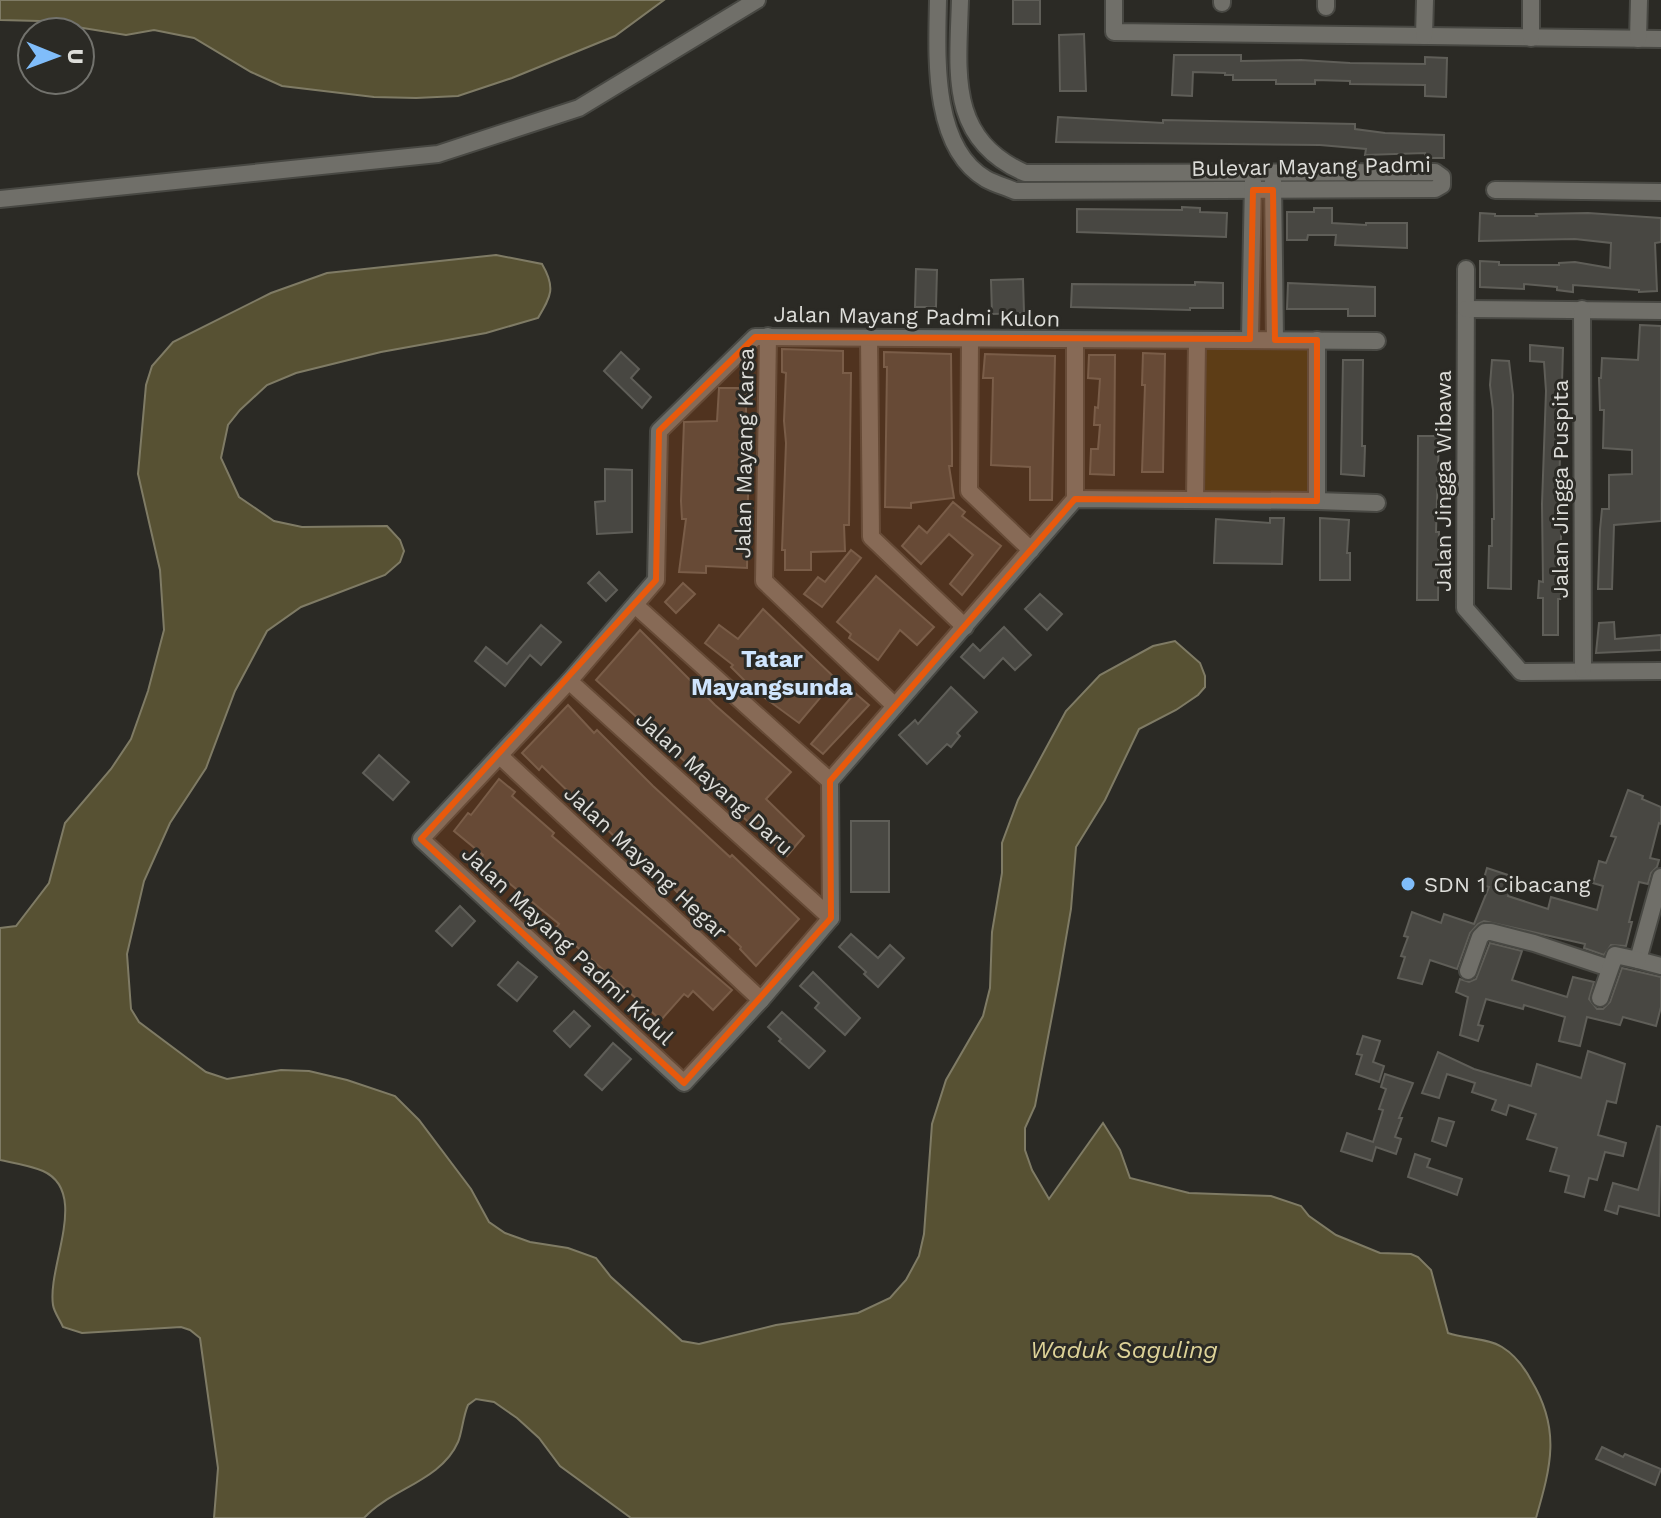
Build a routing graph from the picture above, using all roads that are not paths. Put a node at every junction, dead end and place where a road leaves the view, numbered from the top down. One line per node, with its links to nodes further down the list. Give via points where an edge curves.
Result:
1 (757, 0): 20 (street, via 579,108 438,154)
2 (938, 0): 12 (street, Bulevar Mayang Padmi)
3 (960, 0): 13 (street, Bulevar Mayang Padmi)
4 (1114, 0): 8 (street, via 1114,32)
5 (1425, 0): 8 (street)
6 (1531, 0): 9 (street)
7 (1639, 0): 10 (street)
8 (1424, 36): 9 (street)
9 (1531, 38): 10 (street)
10 (1638, 39): 11 (street)
11 (1661, 39)
12 (937, 41): 13 (street); 16 (street, Bulevar Mayang Padmi, via 943,112 958,150 984,178 1015,191)
13 (959, 41): 14 (street, Bulevar Mayang Padmi, via 965,114 980,144 1003,164 1025,173)
14 (1252, 171): 15 (street, Bulevar Mayang Padmi); 16 (street)
15 (1274, 171): 17 (street); 17 (street, Bulevar Mayang Padmi, via 1435,172 1443,181 1435,189)
16 (1253, 190): 17 (street, Bulevar Mayang Padmi); 28 (street)
17 (1273, 190): 30 (street)
18 (1495, 190): 19 (street)
19 (1661, 192)
20 (0, 199)
21 (1466, 269): 22 (street, Jalan Jingga Wibawa)
22 (1466, 309): 23 (street); 41 (street, Jalan Jingga Wibawa, via 1465,608 1521,672)
23 (1582, 309): 24 (street); 41 (street, Jalan Jingga Puspita)
24 (1661, 311)
25 (768, 336): 26 (street, Jalan Mayang Padmi Kulon); 39 (street, Jalan Mayang Padmi Kulon, via 755,337 659,431 656,580); 44 (street, Jalan Mayang Karsa, via 764,581)
26 (869, 338): 27 (street, Jalan Mayang Padmi Kulon); 40 (street, via 871,537)
27 (970, 339): 29 (street, Jalan Mayang Padmi Kulon); 38 (street, via 969,491)
28 (1250, 339): 30 (street, Jalan Mayang Padmi Kulon); 32 (street, Jalan Mayang Padmi Kulon)
29 (1075, 340): 32 (street, Jalan Mayang Padmi Kulon); 34 (street)
30 (1275, 340): 31 (street, Jalan Mayang Padmi Kulon)
31 (1317, 340): 33 (street, Jalan Mayang Padmi Kulon); 36 (street)
32 (1197, 341): 35 (street)
33 (1377, 341)
34 (1075, 499): 35 (street); 38 (street)
35 (1195, 500): 36 (street)
36 (1317, 501): 37 (street)
37 (1377, 503)
38 (1031, 550): 40 (street)
39 (635, 605): 43 (street, Jalan Mayang Padmi Kulon); 46 (street)
40 (965, 627): 44 (street)
41 (1583, 670): 42 (street)
42 (1661, 671)
43 (569, 681): 45 (street, Jalan Mayang Padmi Kulon); 49 (street, Jalan Mayang Daru)
44 (895, 706): 46 (street)
45 (500, 756): 47 (street, Jalan Mayang Padmi Kulon); 55 (street, Jalan Mayang Hegar)
46 (830, 781): 49 (street)
47 (421, 839): 55 (street, Jalan Mayang Padmi Kidul, via 684,1083)
48 (1661, 877): 50 (street)
49 (831, 918): 55 (street)
50 (1638, 960): 51 (street); 52 (street, via 1616,954)
51 (1661, 966)
52 (1609, 968): 53 (street, via 1485,932); 54 (street)
53 (1468, 971)
54 (1600, 998)
55 (761, 1000)

